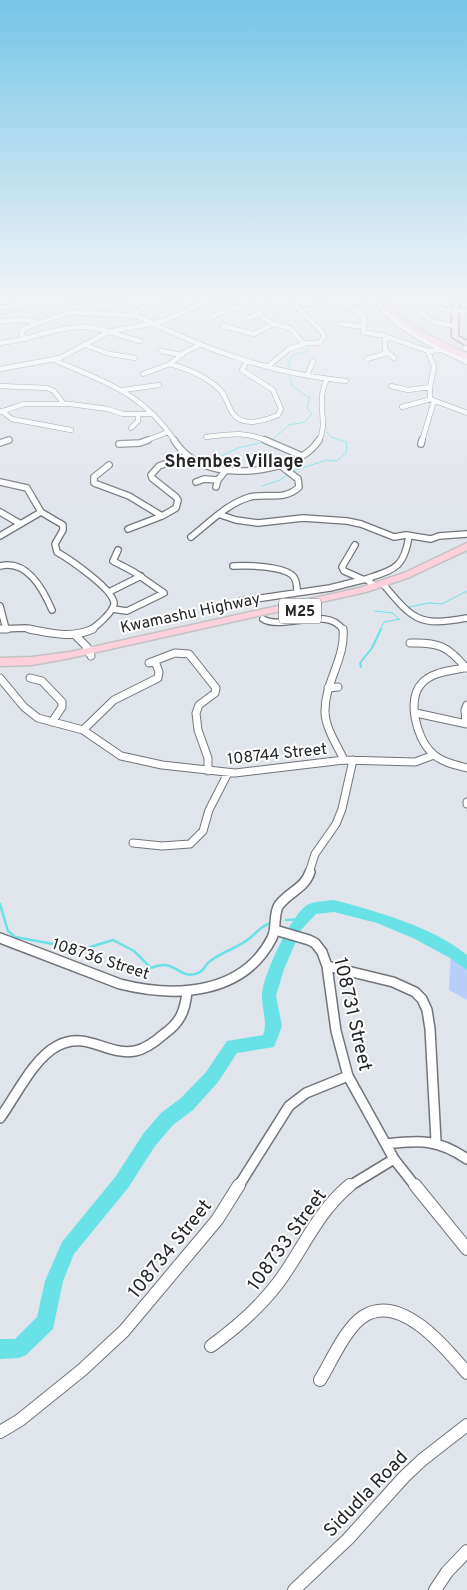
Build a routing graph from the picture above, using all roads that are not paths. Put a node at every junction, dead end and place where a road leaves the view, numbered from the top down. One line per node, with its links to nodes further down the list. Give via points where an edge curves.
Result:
1 (73, 368): 16 (street)
2 (159, 368): 8 (street)
3 (185, 368): 4 (street, via 206,379 223,394 239,419 259,420 278,415 281,409 273,390)
4 (242, 368)
5 (272, 368): 9 (street)
6 (310, 368): 9 (street)
7 (433, 368): 15 (street)
8 (143, 374)
9 (307, 376): 10 (street)
10 (327, 379): 11 (street); 33 (street, via 319,396 322,434 315,447)
11 (346, 381)
12 (160, 385): 16 (street)
13 (0, 386): 18 (street, via 48,388)
14 (390, 386): 15 (street, via 408,390)
15 (430, 387): 17 (street)
16 (123, 390): 22 (street)
17 (432, 400): 19 (street); 21 (street); 31 (street)
18 (64, 404): 20 (street, via 24,404); 23 (street)
19 (402, 406)
20 (1, 411): 25 (street, via 12,419)
21 (467, 413)
22 (154, 414): 23 (street); 26 (street)
23 (138, 415): 24 (street, via 138,421)
24 (132, 428)
25 (71, 430)
26 (168, 432): 30 (street, via 140,442); 32 (street)
27 (206, 438): 33 (street, via 237,433 253,435)
28 (9, 440): 29 (street)
29 (0, 443)
30 (119, 444)
31 (421, 444)
32 (187, 456): 36 (street, via 211,468); 44 (street, via 159,466 152,472 152,478 178,500 176,508)
33 (302, 456): 35 (street)
34 (109, 465): 44 (street, via 94,477 94,483 129,496)
35 (280, 465): 36 (street); 43 (street, via 298,479 297,490 285,495 250,497)
36 (226, 470): 37 (street)
37 (218, 480): 39 (street); 40 (street)
38 (0, 482): 42 (street, via 27,488)
39 (196, 482)
40 (216, 487)
41 (0, 512): 45 (street)
42 (41, 512): 45 (street); 59 (street, via 63,525 55,544 57,552)
43 (221, 515): 49 (street, via 249,522 303,518 347,521 394,537); 50 (street)
44 (162, 516): 46 (street)
45 (19, 523): 48 (street)
46 (128, 529)
47 (467, 534): 49 (street, via 432,539)
48 (0, 536)
49 (409, 536): 58 (street, via 405,559)
50 (191, 537)
51 (355, 545): 58 (street, via 353,553 343,563 344,571)
52 (467, 546): 58 (main road, Kwamashu Highway / M25, via 429,566)
53 (118, 550): 57 (street, via 113,561)
54 (467, 553): 58 (main road, Kwamashu Highway / M25, via 430,572)
55 (0, 566): 64 (street, via 14,564 22,568 47,598)
56 (233, 566): 60 (street, via 245,565 289,574 297,583)
57 (141, 576): 59 (street); 63 (street, via 164,592 127,611)
58 (375, 583): 60 (street); 65 (street, via 417,619 436,623); 66 (main road, Kwamashu Highway / M25, via 345,601); 70 (main road, Kwamashu Highway / M25, via 340,596)
59 (109, 592): 63 (street, via 114,600)
60 (298, 592): 61 (street)
61 (241, 601)
62 (0, 606): 67 (street)
63 (112, 609): 68 (street, via 94,628)
64 (52, 610)
65 (467, 618)
66 (267, 621): 70 (main road, Kwamashu Highway / M25); 77 (street, via 319,620 342,626 343,645)
67 (3, 629): 68 (street, via 25,628)
68 (75, 635): 70 (street)
69 (410, 643): 73 (street, via 440,644)
70 (90, 654): 71 (main road, Kwamashu Highway / M25); 72 (main road, Kwamashu Highway / M25, via 42,666)
71 (0, 662)
72 (0, 668)
73 (467, 668): 79 (street, via 442,673 423,682 415,693)
74 (0, 678): 80 (street, 108744 Street, via 26,710)
75 (30, 678): 80 (street, via 42,681 62,702)
76 (338, 687): 77 (street)
77 (328, 688): 84 (street, via 326,716)
78 (467, 705): 81 (street)
79 (416, 713): 81 (street); 83 (street, via 421,737)
80 (52, 722): 82 (street, 108744 Street)
81 (467, 724)
82 (83, 730): 86 (street, 108744 Street, via 129,758); 86 (street, via 117,698 155,680 159,672 152,662 176,653 189,654 216,688 216,693 199,705 196,713 208,758)
83 (434, 755): 84 (street, 108744 Street, via 407,763); 85 (street)
84 (348, 760): 87 (street, 108744 Street); 89 (street, 108736 Street, via 345,798 339,817 315,854 307,881 279,905)
85 (467, 768)
86 (208, 771): 87 (street, 108744 Street)
87 (228, 773): 88 (street, via 208,810 203,832 190,844)
88 (132, 843)
89 (276, 930): 91 (street, 108731 Street, via 301,937 319,947); 92 (street, 108736 Street, via 261,956 242,973 208,988)
90 (0, 938): 92 (street, 108736 Street, via 132,988)
91 (327, 966): 93 (street, 108731 Street, via 336,1031); 95 (street, via 406,986 422,999 430,1029)
92 (187, 992): 94 (street, via 186,1006 179,1022 142,1049 126,1052 81,1040 54,1048 38,1064)
93 (348, 1076): 96 (street, 108731 Street); 104 (street, 108734 Street, via 306,1094 289,1106 217,1220 124,1331 58,1389)
94 (0, 1118)
95 (436, 1141): 96 (street); 98 (street)
96 (386, 1144): 97 (street, 108731 Street)
97 (394, 1159): 99 (street, 108731 Street); 100 (street, 108733 Street, via 350,1185 334,1199 257,1309)
98 (467, 1159)
99 (467, 1249)
100 (211, 1346)
101 (467, 1373): 102 (street, via 428,1330 383,1310 363,1316 353,1326)
102 (320, 1380)
103 (467, 1425): 106 (street, Sidudla Road, via 404,1477 348,1539)
104 (0, 1432)
105 (467, 1551): 107 (street)
106 (294, 1590)
107 (434, 1590)

